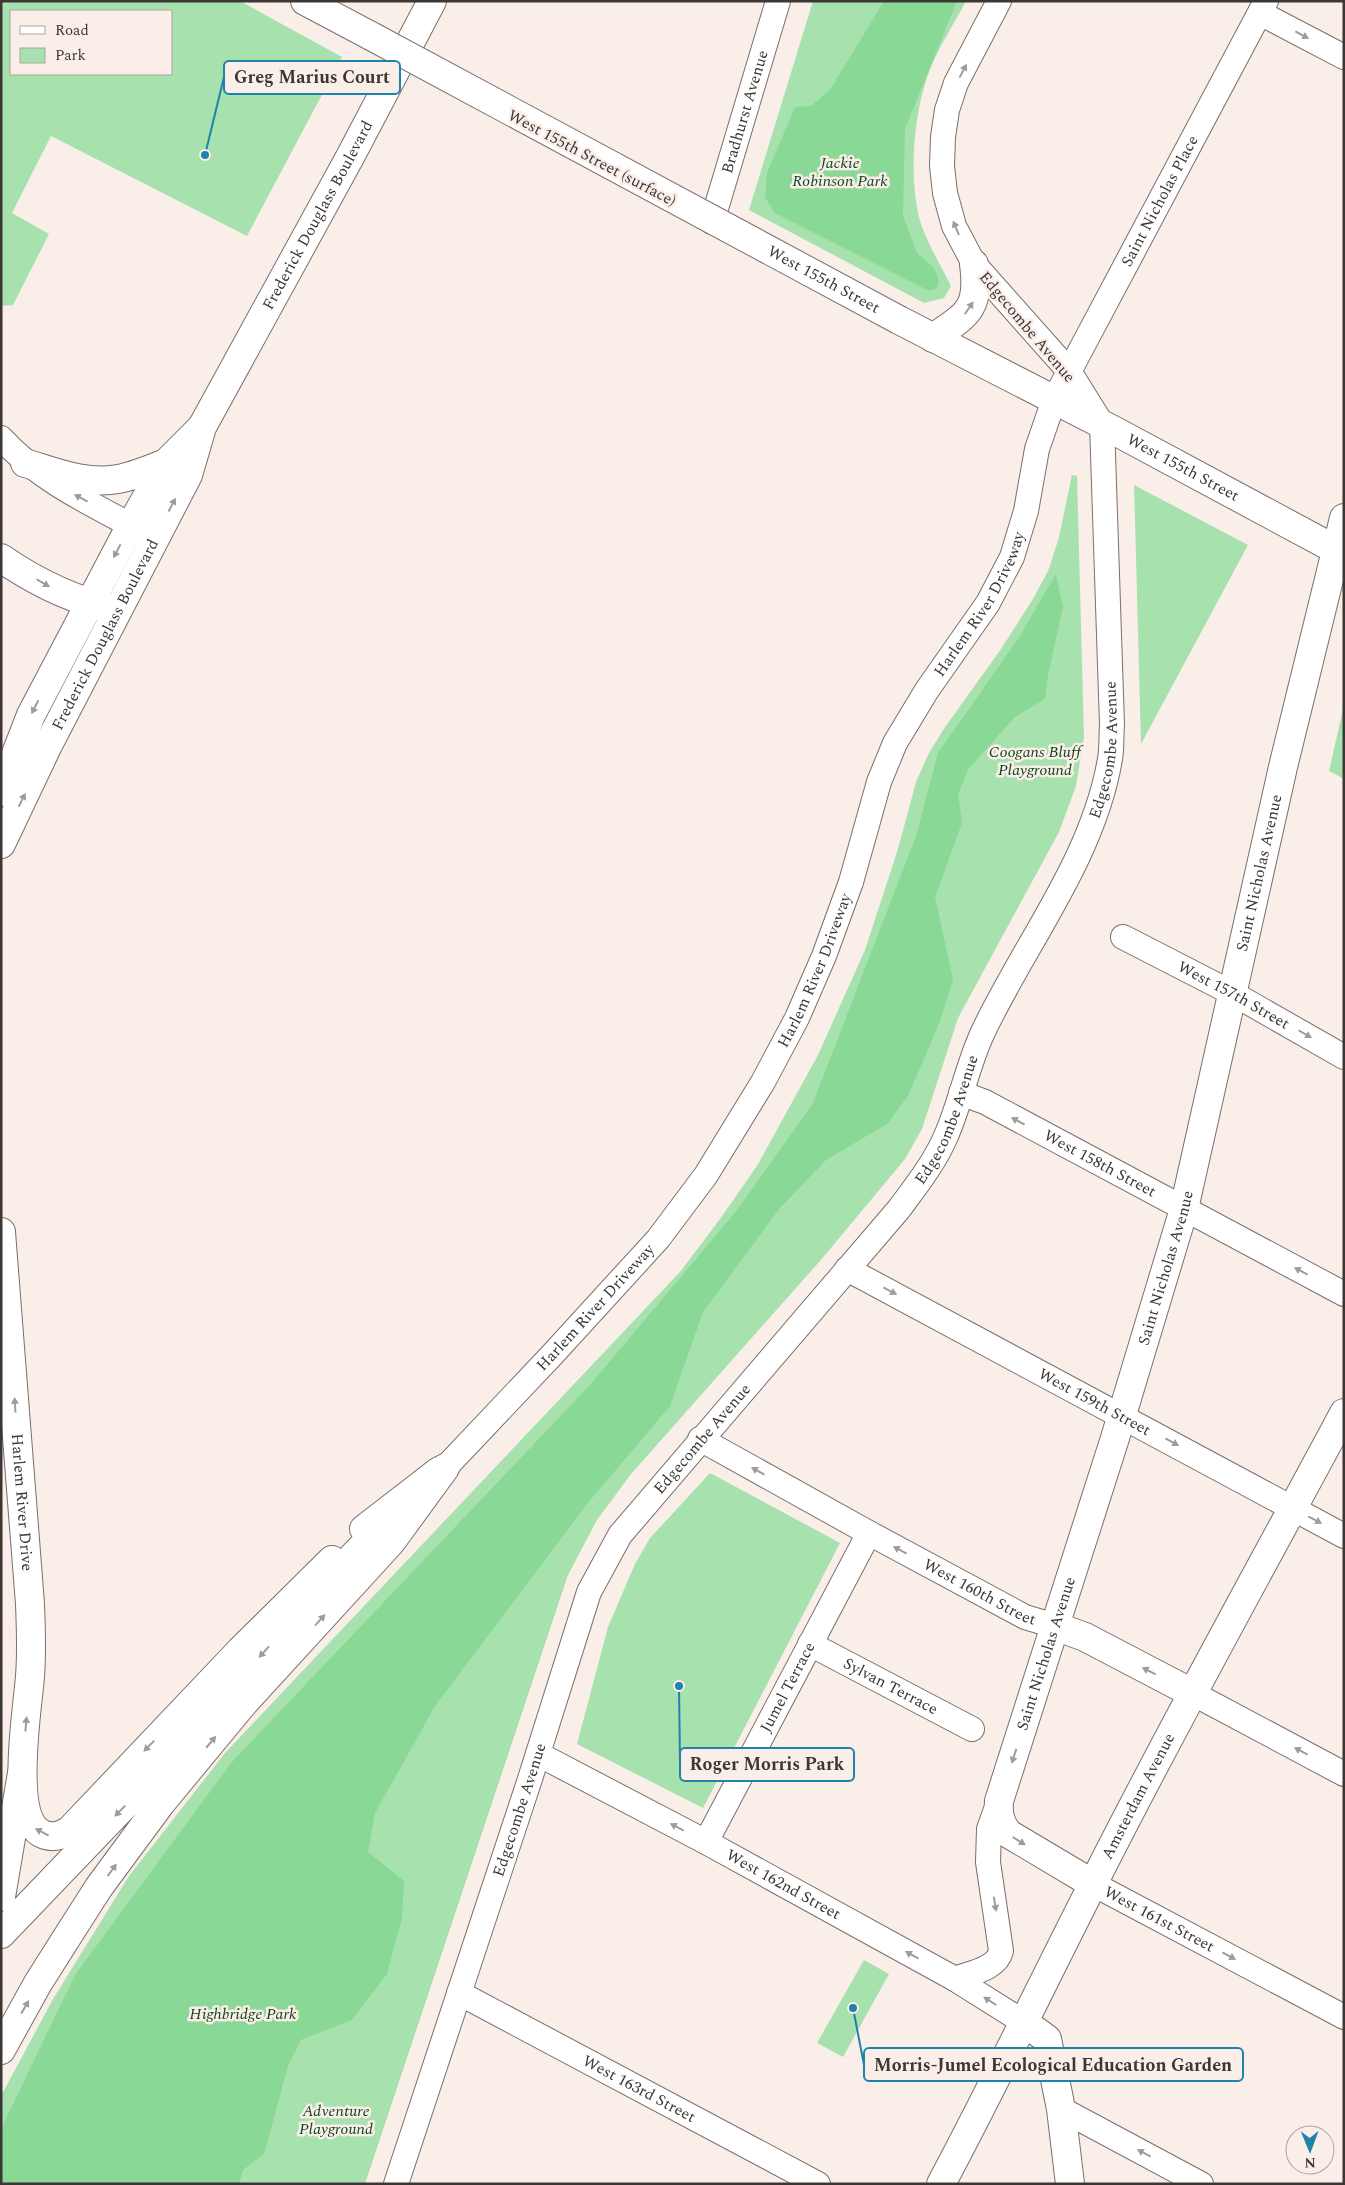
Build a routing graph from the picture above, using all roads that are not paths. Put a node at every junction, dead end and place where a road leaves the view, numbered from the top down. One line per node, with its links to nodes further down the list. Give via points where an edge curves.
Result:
1 (299, 1): 7 (street, West 155th Street (surface))
2 (305, 1): 11 (main road, West 155th Street, bridge)
3 (432, 1): 7 (main road, Frederick Douglass Boulevard)
4 (778, 1): 9 (street, Bradhurst Avenue)
5 (999, 1): 10 (street, Edgecombe Avenue, one-way to 5, via 954,226 945,193 943,137 956,83)
6 (1263, 7): 8 (street, one-way to 8); 13 (street, Saint Nicholas Place)
7 (402, 56): 9 (street, West 155th Street (surface)); 16 (main road, Frederick Douglass Boulevard)
8 (1344, 57)
9 (712, 222): 11 (street, West 155th Street (surface))
10 (974, 264): 12 (main road, one-way to 10, via 967,313 975,299); 13 (street, Edgecombe Avenue)
11 (892, 317): 12 (main road, West 155th Street)
12 (933, 338): 14 (main road, West 155th Street)
13 (1069, 371): 14 (street, Saint Nicholas Place); 15 (street, Edgecombe Avenue)
14 (1054, 400): 15 (main road, West 155th Street); 44 (street, Harlem River Driveway, via 1037,449 1024,518 1010,563 988,603 923,696 896,743 880,782 851,882 827,948 797,1018 759,1090 706,1175 658,1239)
15 (1102, 424): 23 (main road, West 155th Street); 36 (street, Edgecombe Avenue, via 1111,685 1110,759 1088,832 984,1030)
16 (202, 427): 19 (main road, Frederick Douglass Boulevard); 22 (main road, Frederick Douglass Boulevard, one-way to 16, via 188,475)
17 (1, 438): 18 (street)
18 (25, 462): 19 (main road, via 70,476 106,480); 21 (street, one-way to 18, via 54,483)
19 (166, 463): 21 (main road, Frederick Douglass Boulevard)
20 (1344, 518): 23 (main road, Saint Nicholas Avenue)
21 (131, 525): 22 (street); 25 (main road, Frederick Douglass Boulevard, one-way to 25)
22 (155, 538): 26 (main road, Frederick Douglass Boulevard)
23 (1339, 552): 34 (main road, Saint Nicholas Avenue)
24 (1, 558): 25 (main road, one-way to 25, via 51,588)
25 (89, 603): 26 (main road); 27 (main road, Frederick Douglass Boulevard)
26 (117, 610): 28 (main road, Frederick Douglass Boulevard)
27 (57, 664): 28 (main road); 29 (main road, Frederick Douglass Boulevard, one-way to 29)
28 (82, 676): 30 (main road, Frederick Douglass Boulevard)
29 (16, 751): 30 (main road); 31 (main road, Frederick Douglass Boulevard)
30 (41, 761): 32 (main road, Frederick Douglass Boulevard, one-way to 30)
31 (1, 792)
32 (2, 840)
33 (1123, 937): 34 (street, West 157th Street)
34 (1232, 993): 35 (street, West 157th Street, one-way to 35); 37 (main road, Saint Nicholas Avenue)
35 (1344, 1056)
36 (961, 1093): 37 (street, West 158th Street, one-way to 36, via 984,1102); 39 (street, Edgecombe Avenue, via 946,1136 926,1172)
37 (1184, 1209): 40 (street, West 158th Street, one-way to 37); 42 (main road, Saint Nicholas Avenue)
38 (1, 1232): 53 (main road, Harlem River Drive, one-way to 38, via 31,1666 30,1604)
39 (847, 1269): 42 (street, West 159th Street, one-way to 42); 43 (street, Edgecombe Avenue)
40 (1344, 1294)
41 (1344, 1413): 45 (main road, Amsterdam Avenue)
42 (1122, 1415): 45 (street, West 159th Street, one-way to 45); 48 (main road, Saint Nicholas Avenue)
43 (700, 1439): 46 (street, West 160th Street, one-way to 43); 52 (street, Edgecombe Avenue, via 620,1535 589,1592)
44 (445, 1468): 53 (main road, one-way to 53, via 372,1520 246,1645 66,1833 48,1836 32,1825 26,1810); 59 (main road, one-way to 59, via 350,1558 154,1776); 64 (main road, one-way to 44, via 69,1934 161,1803 242,1705 391,1542)
45 (1293, 1508): 47 (street, West 159th Street, one-way to 47); 50 (main road, Amsterdam Avenue)
46 (869, 1534): 48 (street, West 160th Street, one-way to 46, via 1025,1617); 49 (street, Jumel Terrace)
47 (1344, 1536)
48 (1055, 1626): 50 (main road, West 160th Street, one-way to 48, via 1085,1637); 55 (main road, Saint Nicholas Avenue, one-way to 55)
49 (810, 1644): 51 (street, Sylvan Terrace); 56 (street, Jumel Terrace)
50 (1192, 1693): 54 (street, West 160th Street, one-way to 50); 57 (main road, Amsterdam Avenue)
51 (972, 1729)
52 (538, 1754): 56 (street, West 162nd Street, one-way to 52); 61 (street, Edgecombe Avenue)
53 (22, 1773): 58 (main road)
54 (1344, 1774)
55 (999, 1801): 57 (main road, West 161st Street, one-way to 57, via 1002,1825 1009,1834); 60 (street, Saint Nicholas Avenue, one-way to 60, via 989,1829 988,1862 1000,1958)
56 (706, 1842): 60 (street, West 162nd Street, one-way to 56)
57 (1093, 1884): 62 (street, West 161st Street, one-way to 62); 63 (main road, Amsterdam Avenue)
58 (1, 1897)
59 (1, 1934)
60 (955, 1979): 63 (street, West 162nd Street, one-way to 60)
61 (459, 1993): 66 (street, Edgecombe Avenue); 67 (street, West 163rd Street)
62 (1344, 2017)
63 (1025, 2023): 65 (main road, via 1048,2039); 68 (main road, Amsterdam Avenue)
64 (1, 2050)
65 (1061, 2109): 69 (main road); 70 (street, one-way to 65)
66 (396, 2184)
67 (818, 2184)
68 (941, 2184)
69 (1070, 2184)
70 (1201, 2184)

